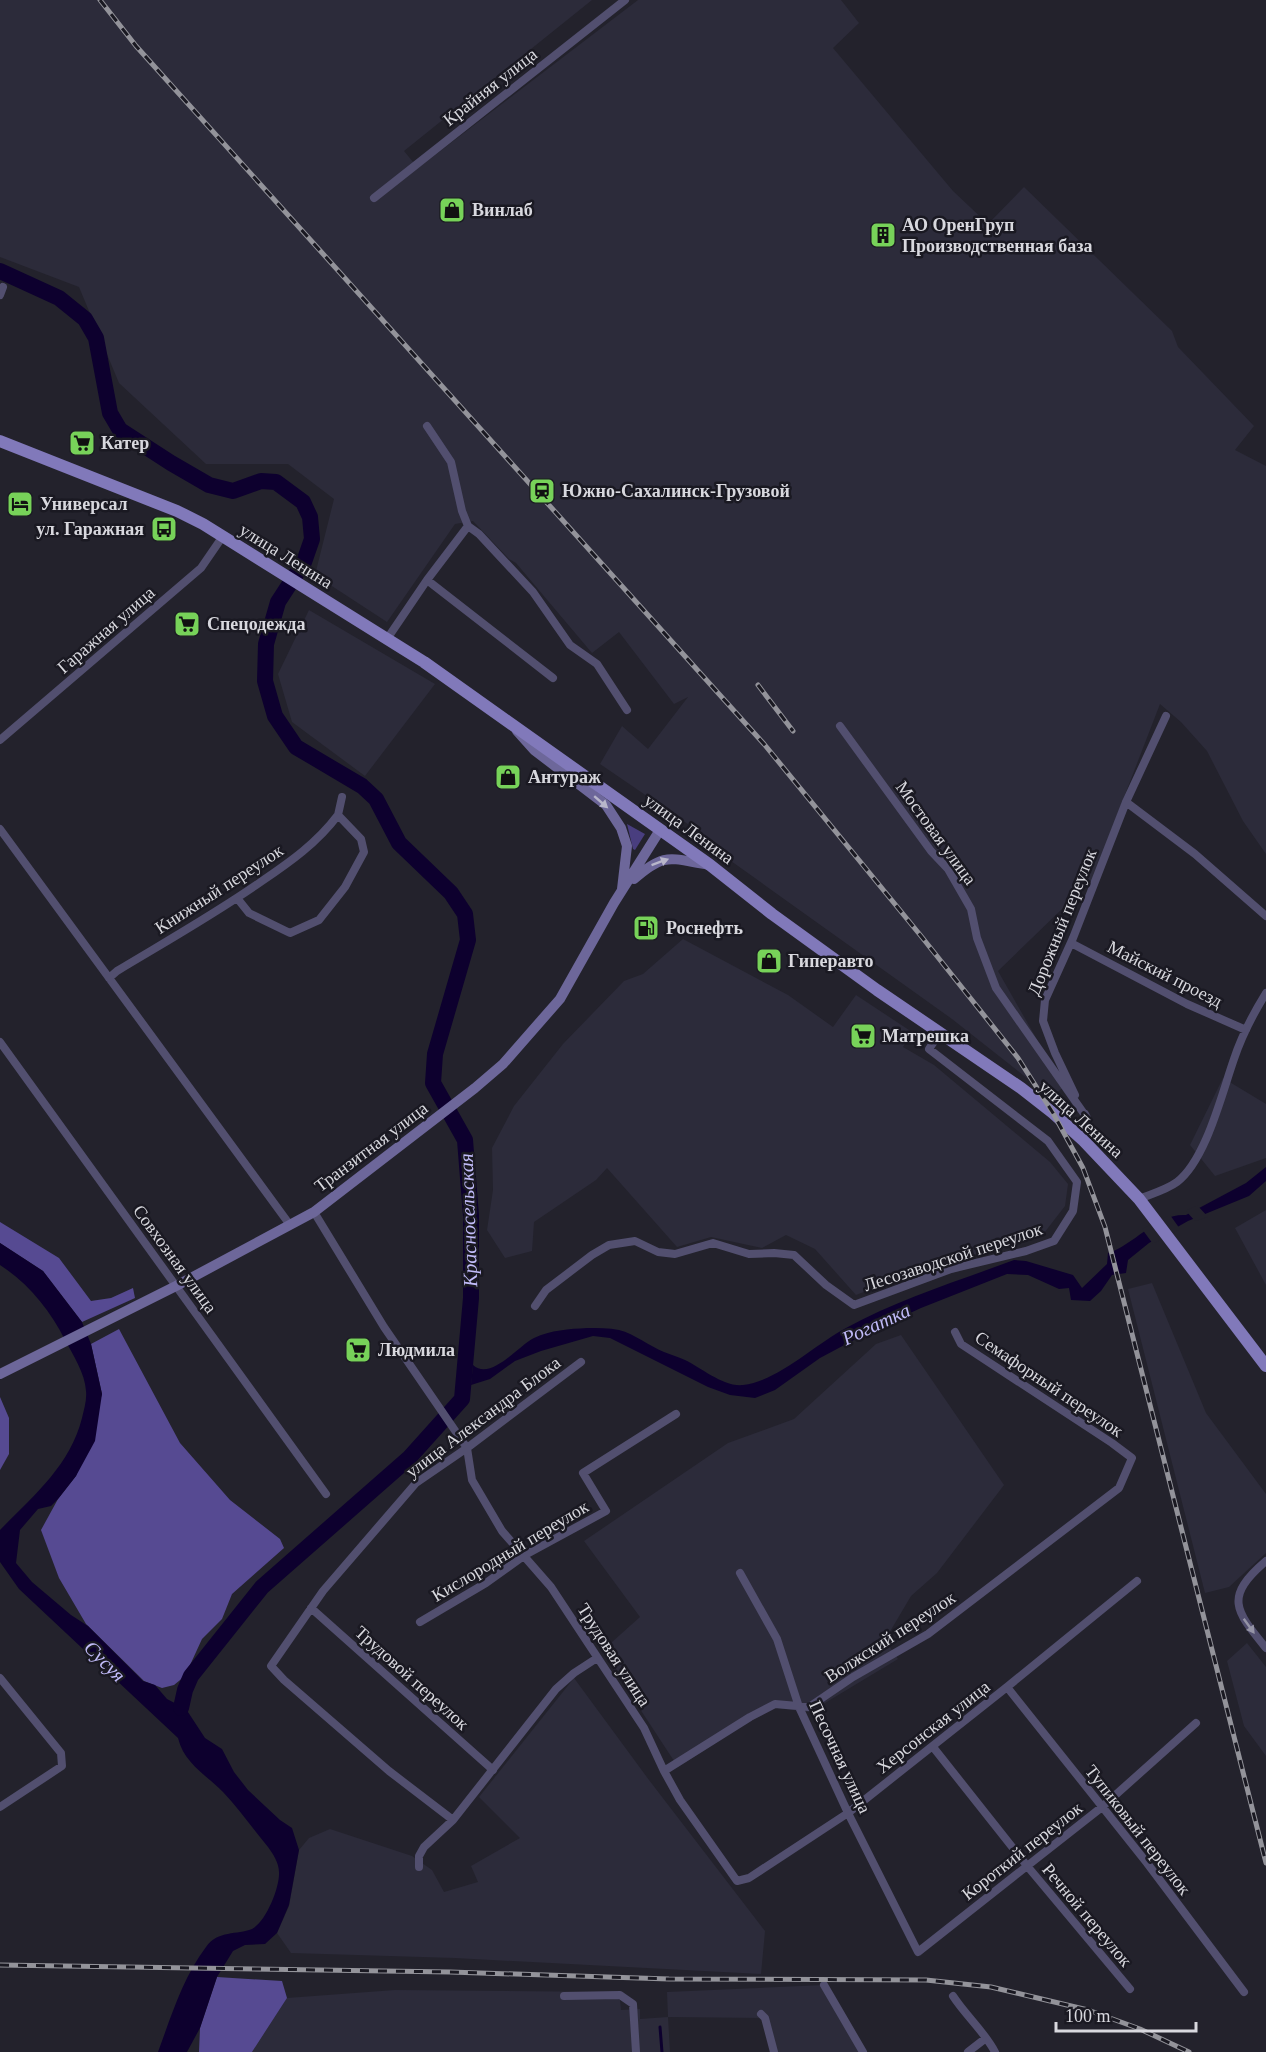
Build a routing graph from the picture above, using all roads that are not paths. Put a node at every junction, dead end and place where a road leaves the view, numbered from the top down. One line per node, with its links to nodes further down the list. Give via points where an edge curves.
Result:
1 (625, 0): 2 (street, Крайняя улица)
2 (374, 198)
3 (427, 426): 5 (street, via 451,462)
4 (0, 441): 6 (main road, улица Ленина, via 177,512)
5 (468, 526): 7 (street); 10 (street, via 533,592 570,645 597,663)
6 (223, 536): 8 (main road, улица Ленина); 14 (street, Гаражная улица, via 201,568)
7 (427, 580): 8 (street); 9 (street)
8 (387, 639): 12 (main road, улица Ленина)
9 (553, 678)
10 (627, 710)
11 (1166, 716): 16 (street, Дорожный переулок)
12 (509, 723): 19 (main road, улица Ленина); 21 (main road, one-way to 21, via 534,750 606,805 627,846)
13 (840, 726): 30 (street, Мостовая улица, via 948,870 971,909 977,938 996,988)
14 (0, 740)
15 (342, 796): 17 (street)
16 (1126, 802): 23 (street, via 1196,854); 24 (street, Дорожный переулок)
17 (338, 815): 22 (street, Книжный переулок, via 297,857); 22 (street, via 360,839 364,852 319,920 290,933 249,914)
18 (0, 829): 25 (street)
19 (660, 830): 20 (main road, улица Ленина); 21 (main road, Транзитная улица)
20 (710, 865): 21 (main road, one-way to 20, via 654,863 668,858); 28 (main road, улица Ленина)
21 (622, 893): 33 (main road, Транзитная улица, via 560,999 503,1064)
22 (237, 898): 25 (street, Книжный переулок)
23 (1266, 916)
24 (1071, 943): 27 (street, Майский проезд); 30 (street, Дорожный переулок, via 1045,1000 1043,1021 1054,1053)
25 (109, 978): 34 (street)
26 (1266, 993): 27 (street)
27 (1246, 1030): 32 (street, via 1218,1111 1191,1167)
28 (939, 1034): 31 (main road, улица Ленина, via 1021,1088); 36 (street, Лесозаводской переулок, via 929,1049 1048,1141 1077,1182 1073,1211 1054,1241 951,1269 854,1305 826,1286 794,1255 749,1254 712,1243 675,1254 658,1252 635,1241 609,1245 592,1255 546,1290)
29 (0, 1042): 35 (street, Совхозная улица)
30 (1087, 1118): 31 (street)
31 (1084, 1141): 32 (main road, улица Ленина)
32 (1143, 1204): 39 (main road, улица Ленина)
33 (314, 1212): 34 (main road, Транзитная улица); 42 (street, via 384,1327)
34 (290, 1225): 35 (main road, Транзитная улица)
35 (176, 1286): 40 (main road, Транзитная улица); 44 (street, Совхозная улица)
36 (535, 1306)
37 (955, 1332): 43 (street, Семафорный переулок, via 961,1344)
38 (581, 1362): 42 (street, улица Александра Блока)
39 (1266, 1366)
40 (0, 1374)
41 (676, 1414): 45 (street, Кислородный переулок, via 583,1473 606,1511)
42 (467, 1448): 45 (street, Трудовая улица, via 472,1480 502,1531); 49 (street, улица Александра Блока, via 416,1483)
43 (1131, 1458): 55 (street, Волжский переулок, via 1119,1488 991,1587 928,1634 810,1707)
44 (326, 1494)
45 (525, 1555): 50 (street, Кислородный переулок); 52 (street, Трудовая улица)
46 (1266, 1561): 51 (street, one-way to 51, via 1241,1586 1238,1601 1246,1624)
47 (740, 1573): 55 (street, Песочная улица, via 777,1639)
48 (1137, 1581): 54 (street, Херсонская улица)
49 (311, 1608): 58 (street, Трудовой переулок); 63 (street, улица Александра Блока, via 271,1665 389,1771)
50 (420, 1622)
51 (1266, 1648)
52 (597, 1658): 58 (street, via 556,1689); 59 (street, Трудовая улица, via 644,1728)
53 (0, 1678): 60 (street, via 61,1753 62,1766)
54 (1007, 1687): 57 (street, Херсонская улица); 61 (street, Тупиковый переулок)
55 (799, 1707): 59 (street, Волжский переулок, via 775,1704); 62 (street, Песочная улица)
56 (1196, 1723): 61 (street, Короткий переулок)
57 (933, 1747): 62 (street, Херсонская улица); 65 (street, Речной переулок)
58 (493, 1770): 63 (street)
59 (664, 1771): 66 (street, Трудовая улица)
60 (0, 1807)
61 (1102, 1807): 65 (street, Короткий переулок); 70 (street, Тупиковый переулок)
62 (848, 1813): 66 (street, Херсонская улица, via 749,1878); 67 (street, Песочная улица)
63 (453, 1820): 64 (street, via 424,1847)
64 (419, 1867)
65 (1028, 1867): 67 (street, Короткий переулок); 69 (street, Речной переулок)
66 (737, 1881)
67 (918, 1952)
68 (824, 1985): 77 (street)
69 (1130, 1989)
70 (1244, 1992)
71 (564, 1996): 75 (street, via 620,1995 633,2004)
72 (953, 1996): 74 (street)
73 (761, 2014): 76 (street)
74 (986, 2038): 78 (street); 79 (street)
75 (636, 2052)
76 (774, 2052)
77 (863, 2052)
78 (968, 2052)
79 (995, 2052)

